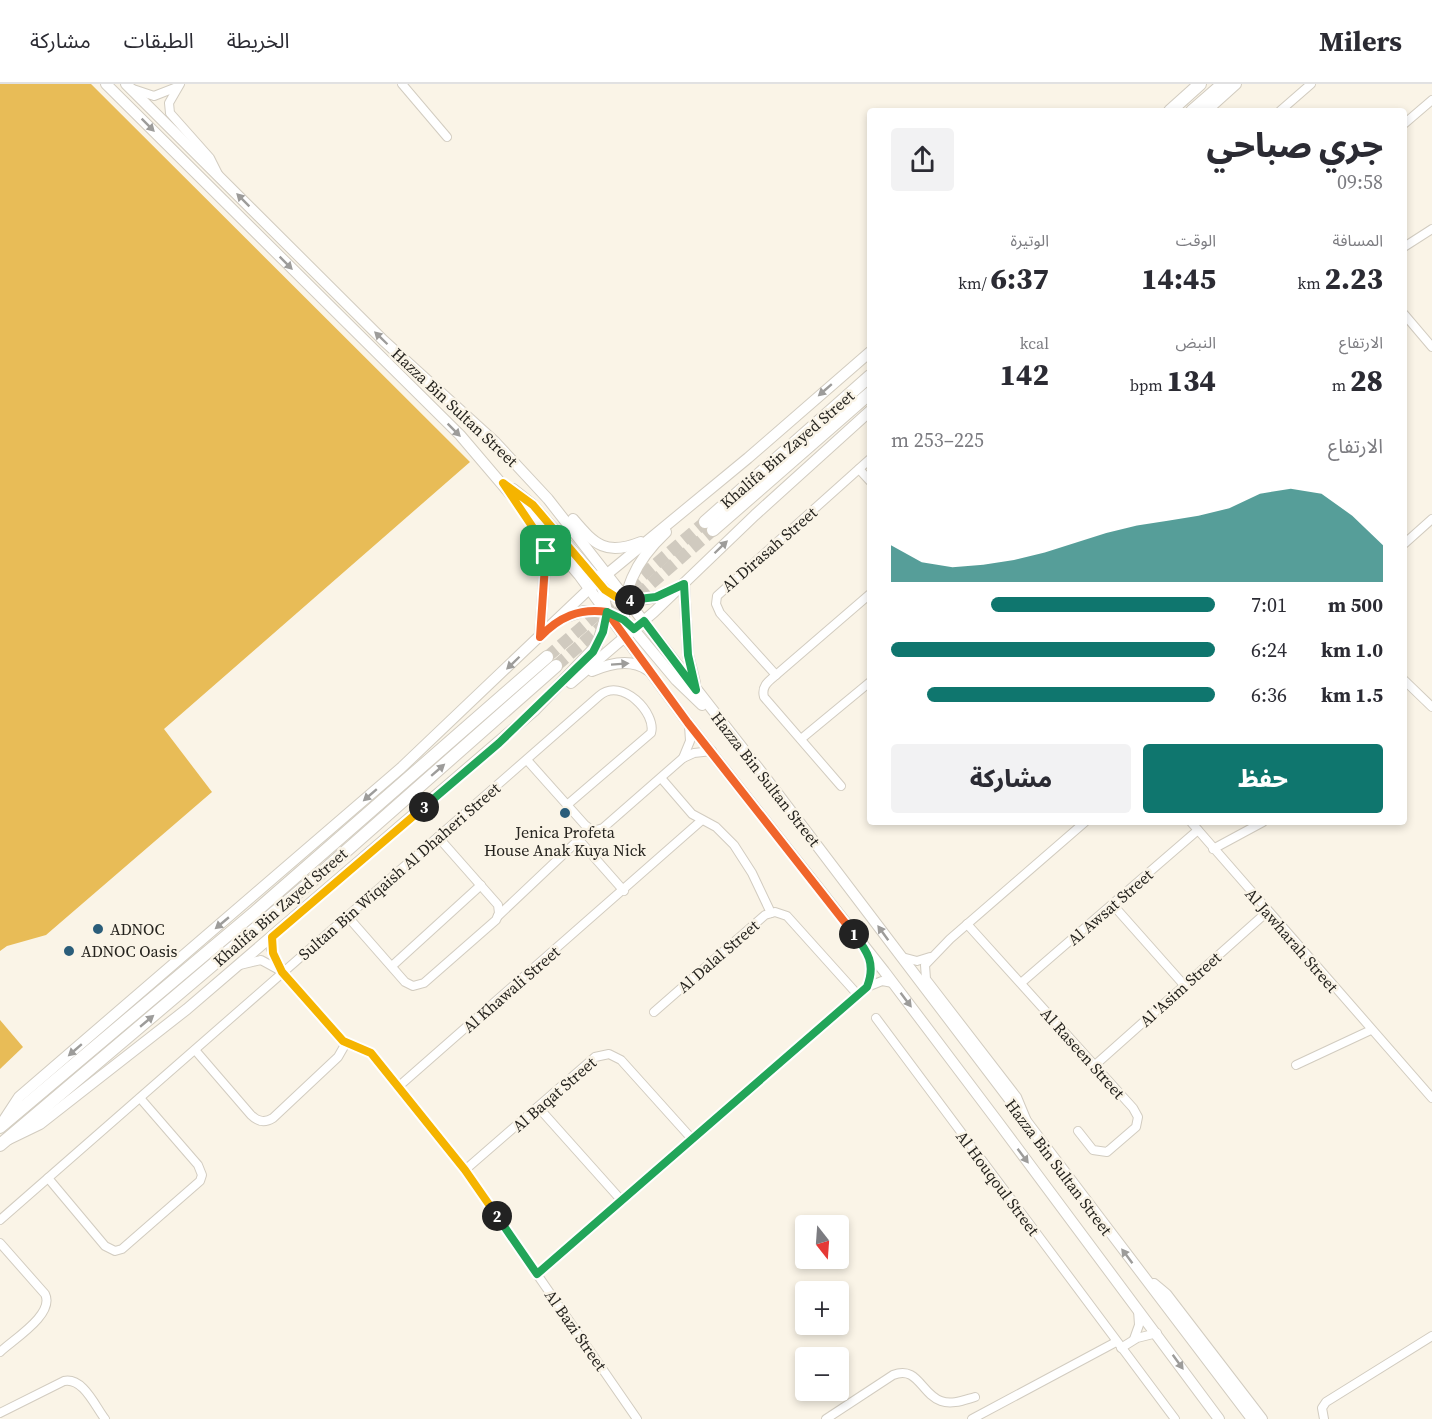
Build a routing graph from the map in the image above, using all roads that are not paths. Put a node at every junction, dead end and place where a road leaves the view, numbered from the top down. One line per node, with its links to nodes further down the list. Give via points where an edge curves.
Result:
1 (106, 84): 30 (main road, Hazza Bin Sultan Street, one-way to 30, via 460,435)
2 (402, 84): 15 (street)
3 (1200, 84): 10 (highway)
4 (1223, 84): 11 (highway)
5 (1236, 84): 12 (main road)
6 (1311, 84): 13 (street)
7 (127, 85): 8 (street, via 154,96); 16 (main road, Hazza Bin Sultan Street)
8 (179, 85): 16 (street, via 169,103 171,117 210,158)
9 (1432, 100): 14 (street)
10 (1173, 108)
11 (1195, 108)
12 (1209, 108)
13 (1283, 108)
14 (1407, 121)
15 (447, 137)
16 (219, 176): 29 (main road, Hazza Bin Sultan Street, one-way to 16, via 384,341)
17 (1432, 229): 18 (street)
18 (1407, 245)
19 (1407, 318): 20 (street)
20 (1432, 347)
21 (867, 355): 25 (main road, one-way to 25)
22 (867, 379): 23 (highway, Khalifa Bin Zayed Street, via 709,526)
23 (867, 395)
24 (867, 414): 35 (main road, one-way to 24)
25 (748, 458): 32 (main road); 37 (main road, via 644,555 634,570)
26 (867, 462): 27 (street, Al Dirasah Street)
27 (859, 469): 28 (street); 46 (street, Al Dirasah Street, via 717,596 718,611)
28 (867, 478)
29 (530, 479): 32 (main road, via 544,484 597,544 615,548); 34 (main road, Hazza Bin Sultan Street, via 585,545)
30 (503, 483): 34 (main road, via 533,505); 43 (main road, via 546,551)
31 (1432, 519): 33 (street)
32 (646, 539): 34 (main road)
33 (1407, 541)
34 (600, 583): 37 (main road, Hazza Bin Sultan Street); 37 (main road, via 616,597); 38 (main road); 41 (main road)
35 (682, 586): 37 (main road, via 648,600); 40 (main road); 49 (main road, via 688,655)
36 (867, 597): 46 (street)
37 (627, 600): 39 (main road); 40 (main road, Hazza Bin Sultan Street)
38 (607, 612): 39 (main road); 41 (main road, via 579,612); 44 (main road, Hazza Bin Sultan Street); 51 (main road, via 593,652)
39 (624, 620): 42 (main road); 44 (main road)
40 (644, 621): 42 (main road); 49 (main road, Hazza Bin Sultan Street)
41 (555, 622): 43 (main road)
42 (634, 629): 44 (main road); 52 (main road, via 684,688)
43 (540, 637): 101 (main road, one-way to 101, via 400,768 19,1097)
44 (625, 637): 45 (main road, Hazza Bin Sultan Street); 51 (main road)
45 (651, 672): 51 (main road, one-way to 45, via 602,667 636,663); 53 (main road, Hazza Bin Sultan Street)
46 (776, 675): 54 (street, via 765,685 763,694)
47 (1407, 683): 50 (street)
48 (867, 684): 54 (street)
49 (696, 690): 52 (main road, Hazza Bin Sultan Street)
50 (1432, 707)
51 (534, 711): 78 (main road)
52 (717, 716): 80 (main road, Hazza Bin Sultan Street, one-way to 52)
53 (688, 723): 55 (main road, Hazza Bin Sultan Street); 56 (street, via 690,741)
54 (801, 739): 59 (street)
55 (712, 751): 56 (street); 79 (main road, Hazza Bin Sultan Street)
56 (683, 758): 58 (street)
57 (527, 760): 60 (street); 60 (street, Sultan Bin Wiqaish Al Dhaheri Street, via 603,693 618,689 631,696 651,720 651,733); 67 (street, Sultan Bin Wiqaish Al Dhaheri Street)
58 (661, 778): 61 (street); 65 (street, via 603,828)
59 (841, 786)
60 (567, 805): 65 (street)
61 (702, 820): 71 (street, Al Khawali Street); 74 (street, via 716,827 734,845)
62 (1082, 825): 77 (street)
63 (1194, 825): 66 (street, Al Jawharah Street)
64 (1258, 825): 69 (street)
65 (590, 830): 68 (street)
66 (1198, 830): 69 (street, Al Jawharah Street); 72 (street, Al Awsat Street)
67 (438, 837): 70 (street); 76 (street, Sultan Bin Wiqaish Al Dhaheri Street)
68 (579, 840): 71 (street); 75 (street)
69 (1214, 849): 73 (street, Al Jawharah Street)
70 (480, 885): 75 (street, via 498,905); 83 (street)
71 (624, 891): 97 (street, Al Khawali Street)
72 (1113, 905): 86 (street, Al Awsat Street); 87 (street)
73 (1267, 912): 87 (street, Al 'Asim Street); 92 (street, Al Jawharah Street)
74 (771, 913): 89 (street, Al Dalal Street, via 787,916); 90 (street, Al Dalal Street)
75 (498, 916): 83 (street, via 421,984 409,985)
76 (348, 917): 83 (street); 84 (street, Sultan Bin Wiqaish Al Dhaheri Street)
77 (967, 924): 81 (street); 86 (street, Al Raseen Street)
78 (272, 937): 82 (main road); 84 (street, Al Bazi Street, via 273,953)
79 (869, 953): 85 (main road, Hazza Bin Sultan Street); 88 (street, via 872,970)
80 (898, 954): 81 (street, via 910,961); 102 (main road, Hazza Bin Sultan Street)
81 (930, 957): 102 (street, via 925,965 926,979 1017,1097)
82 (239, 965): 84 (street, Al Bazi Street, via 261,960); 105 (main road, via 40,1124)
83 (392, 966)
84 (282, 972): 93 (street, Al Bazi Street); 94 (street, Sultan Bin Wiqaish Al Dhaheri Street)
85 (893, 983): 88 (street, via 882,981); 113 (main road, Hazza Bin Sultan Street, one-way to 113)
86 (1021, 984): 96 (street, Al Raseen Street)
87 (1184, 985): 96 (street, Al 'Asim Street)
88 (867, 987): 89 (street)
89 (858, 996): 104 (street)
90 (654, 1012)
91 (876, 1018): 117 (street, Al Houqoul Street)
92 (1371, 1030): 95 (street); 99 (street, Al Jawharah Street)
93 (346, 1043): 94 (street, via 338,1058 266,1121 251,1115); 97 (street, Al Bazi Street, via 371,1053)
94 (195, 1050): 98 (street, Sultan Bin Wiqaish Al Dhaheri Street)
95 (1296, 1065)
96 (1094, 1066): 103 (street, Al Raseen Street, via 1136,1112 1138,1122 1107,1152 1093,1149)
97 (398, 1087): 106 (street, Al Bazi Street)
98 (140, 1098): 107 (street, Sultan Bin Wiqaish Al Dhaheri Street); 107 (street, via 198,1165 202,1175 200,1181 122,1249 108,1248)
99 (1432, 1098)
100 (538, 1107): 104 (street, Al Baqat Street, via 596,1057 609,1054 621,1060); 106 (street, Al Baqat Street); 108 (street)
101 (0, 1126): 105 (highway, Khalifa Bin Zayed Street, one-way to 101, via 320,874 552,662)
102 (1028, 1126): 112 (main road, Hazza Bin Sultan Street, one-way to 102)
103 (1078, 1131)
104 (692, 1139): 108 (street)
105 (3, 1143)
106 (465, 1170): 111 (street, Al Bazi Street)
107 (48, 1178): 109 (street, Sultan Bin Wiqaish Al Dhaheri Street)
108 (622, 1201): 111 (street)
109 (0, 1220)
110 (0, 1243): 118 (street, via 45,1294 48,1304 44,1313)
111 (537, 1274): 122 (street, Al Bazi Street)
112 (1144, 1278): 127 (main road, Hazza Bin Sultan Street); 128 (main road, via 1166,1294)
113 (1138, 1310): 114 (main road, Hazza Bin Sultan Street); 116 (street, via 1139,1325)
114 (1157, 1333): 116 (street); 126 (main road, Hazza Bin Sultan Street, one-way to 126)
115 (1432, 1336): 129 (street, via 1326,1402 1322,1408)
116 (1134, 1339): 117 (street)
117 (1118, 1345): 124 (street); 125 (street, Al Houqoul Street)
118 (0, 1352)
119 (975, 1397): 123 (street, via 943,1402 916,1377 902,1372)
120 (0, 1413): 121 (street, via 73,1380)
121 (105, 1419)
122 (637, 1419)
123 (826, 1419)
124 (972, 1419)
125 (1175, 1419)
126 (1220, 1419)
127 (1252, 1419)
128 (1262, 1419)
129 (1324, 1419)

